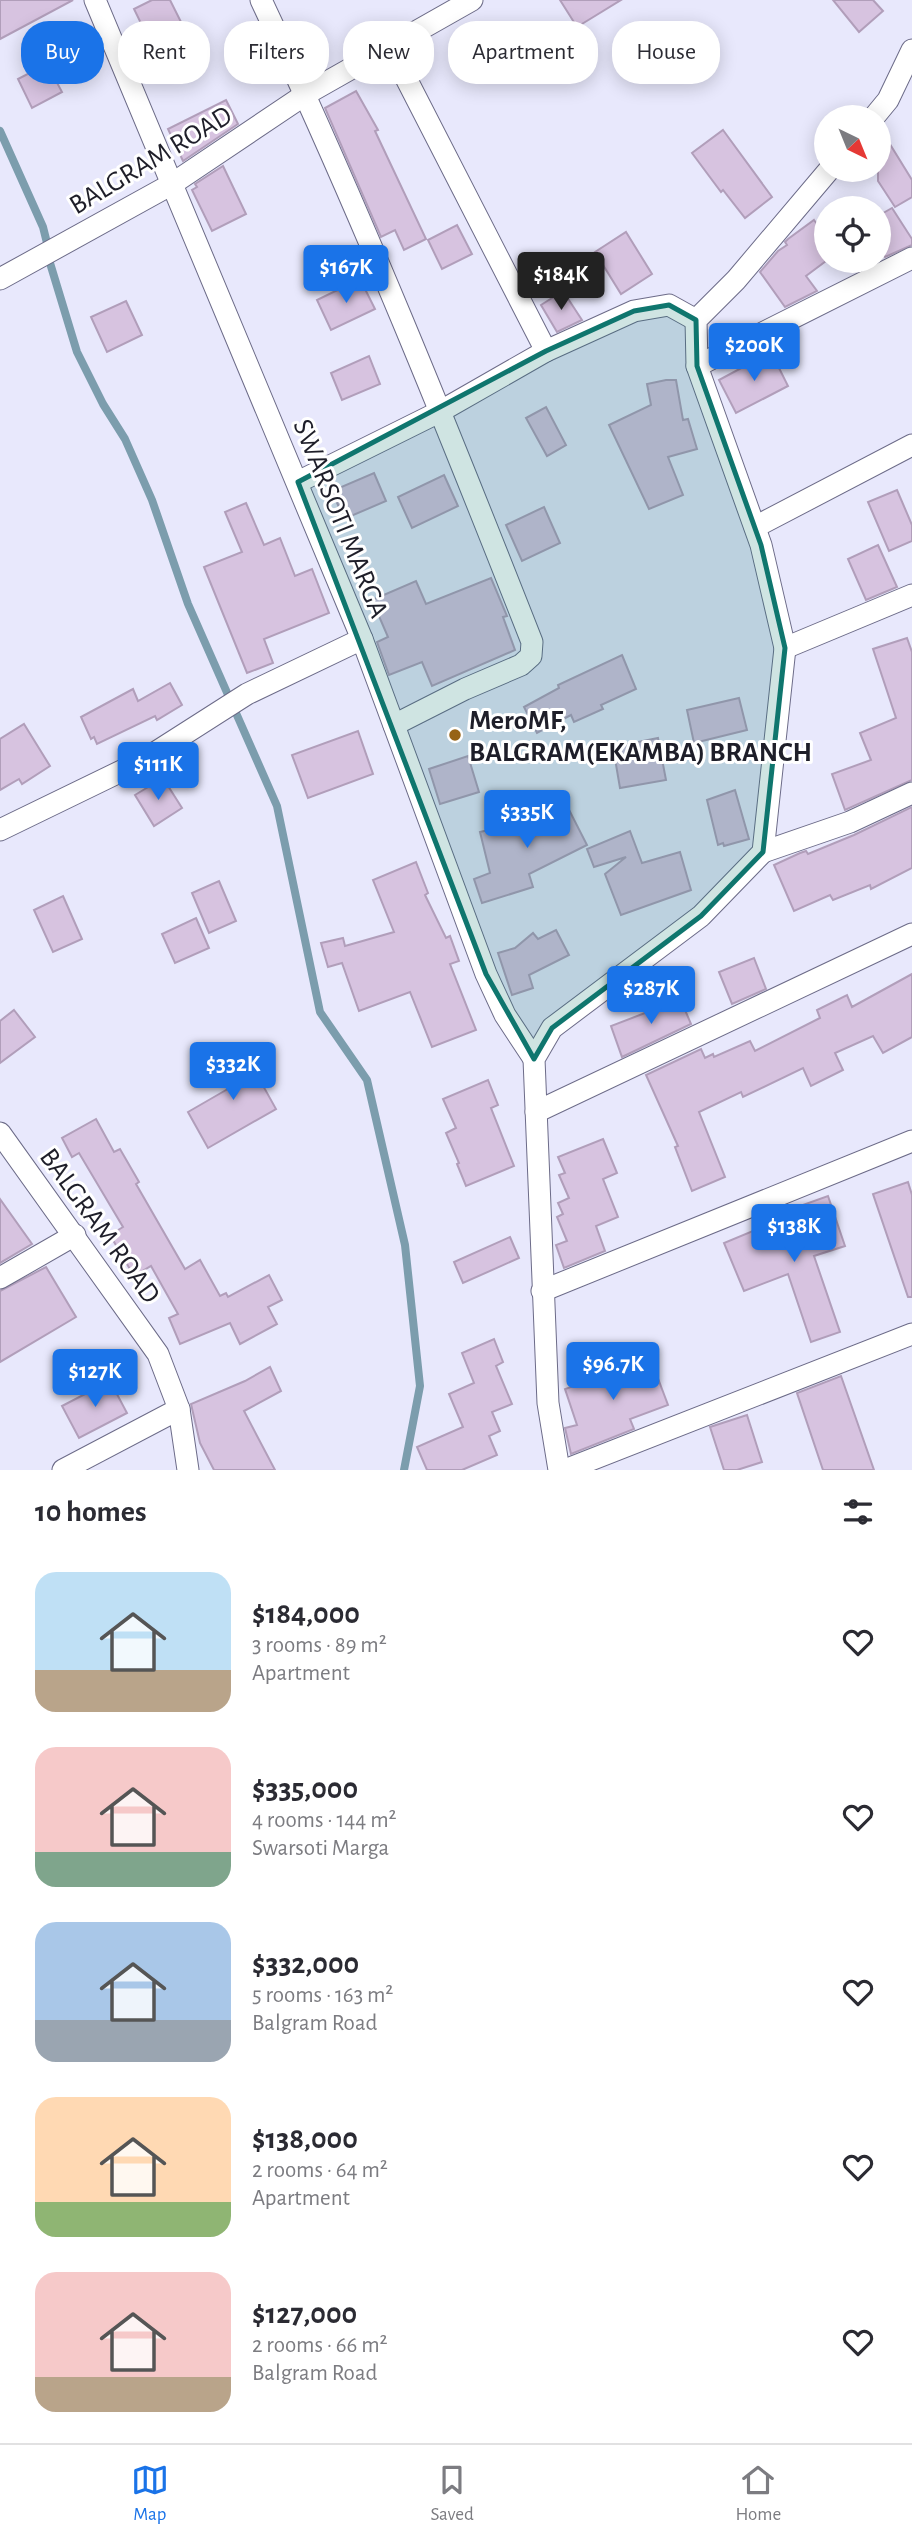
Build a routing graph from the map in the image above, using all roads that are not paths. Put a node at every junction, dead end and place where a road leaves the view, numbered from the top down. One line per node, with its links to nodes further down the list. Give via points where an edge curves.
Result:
1 (95, 0): 13 (street, SWARSOTI MARGA)
2 (261, 0): 9 (street)
3 (472, 0): 4 (street, BALGRAM ROAD)
4 (434, 22)
5 (912, 50): 10 (street)
6 (343, 73): 9 (street, BALGRAM ROAD)
7 (409, 84): 17 (street)
8 (912, 92): 10 (street)
9 (306, 94): 13 (street, BALGRAM ROAD); 19 (street)
10 (888, 100): 11 (street)
11 (884, 105)
12 (820, 182): 16 (street)
13 (172, 184): 15 (street, BALGRAM ROAD); 21 (street, SWARSOTI MARGA)
14 (912, 258): 18 (street)
15 (0, 279)
16 (696, 320): 17 (street, via 669,305 634,311); 18 (street)
17 (546, 351): 19 (street)
18 (698, 366): 22 (street)
19 (440, 411): 21 (street); 26 (street, via 532,642 531,656 521,665)
20 (912, 445): 22 (street)
21 (298, 482): 24 (street, SWARSOTI MARGA)
22 (755, 527): 25 (street)
23 (912, 596): 25 (street)
24 (362, 639): 26 (street, SWARSOTI MARGA); 28 (street, via 242,696 142,761)
25 (785, 649): 29 (street)
26 (394, 725): 31 (street, SWARSOTI MARGA, via 486,974 505,1015)
27 (912, 793): 29 (street, via 850,822)
28 (0, 830)
29 (763, 852): 31 (street, via 701,916 552,1028)
30 (912, 934): 32 (street)
31 (534, 1059): 32 (street)
32 (536, 1112): 37 (street)
33 (0, 1132): 35 (street, BALGRAM ROAD)
34 (912, 1141): 37 (street)
35 (75, 1235): 36 (street); 39 (street, BALGRAM ROAD, via 158,1354)
36 (0, 1278)
37 (542, 1291): 42 (street, via 548,1403)
38 (912, 1334): 43 (street)
39 (179, 1409): 40 (street); 41 (street, BALGRAM ROAD)
40 (63, 1470)
41 (188, 1470)
42 (559, 1470)
43 (565, 1470)

